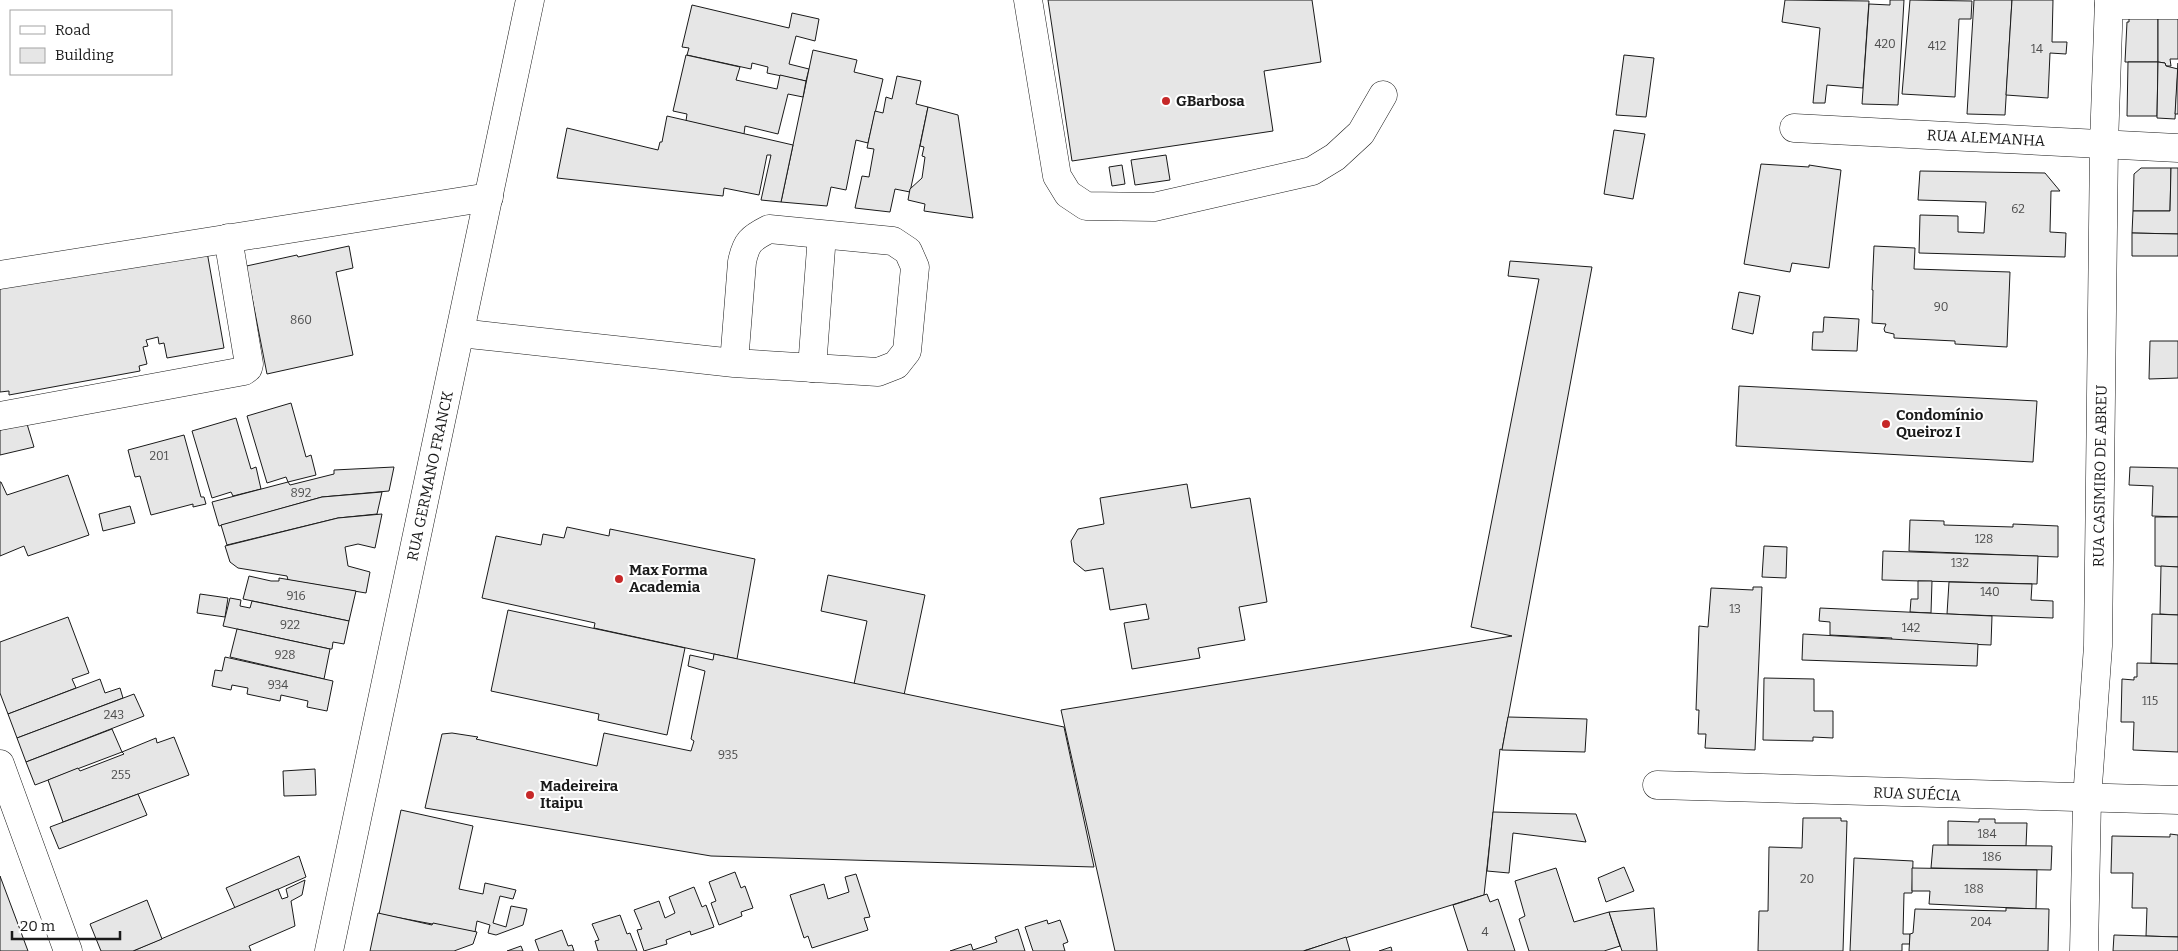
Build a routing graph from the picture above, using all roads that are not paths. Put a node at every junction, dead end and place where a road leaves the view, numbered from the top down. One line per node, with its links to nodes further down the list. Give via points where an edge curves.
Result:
1 (530, 0): 9 (street, RUA GERMANO FRANCK)
2 (1028, 0): 5 (street, via 1057,176 1068,194 1086,206 1154,207 1312,171 1335,157 1361,133)
3 (2109, 3): 4 (street); 7 (street, RUA CASIMIRO DE ABREU)
4 (2178, 5)
5 (1383, 95)
6 (1794, 128): 7 (street, RUA ALEMANHA)
7 (2104, 144): 8 (street, RUA ALEMANHA); 19 (street, RUA CASIMIRO DE ABREU, via 2098,646)
8 (2178, 148)
9 (489, 197): 11 (street); 13 (street, RUA GERMANO FRANCK)
10 (822, 235): 14 (street, via 769,229 754,236 745,247); 15 (street); 15 (street, via 893,241 908,251 915,267 907,351 896,365 878,372)
11 (228, 238): 12 (street); 16 (street, via 248,368)
12 (0, 275)
13 (460, 333): 14 (street); 22 (street, RUA GERMANO FRANCK)
14 (734, 363): 15 (street)
15 (812, 368)
16 (0, 416)
17 (0, 764): 21 (street)
18 (1657, 785): 19 (street, RUA SUÉCIA)
19 (2087, 799): 20 (street, RUA SUÉCIA); 23 (street, RUA CASIMIRO DE ABREU)
20 (2178, 800)
21 (68, 951)
22 (328, 951)
23 (2084, 951)

